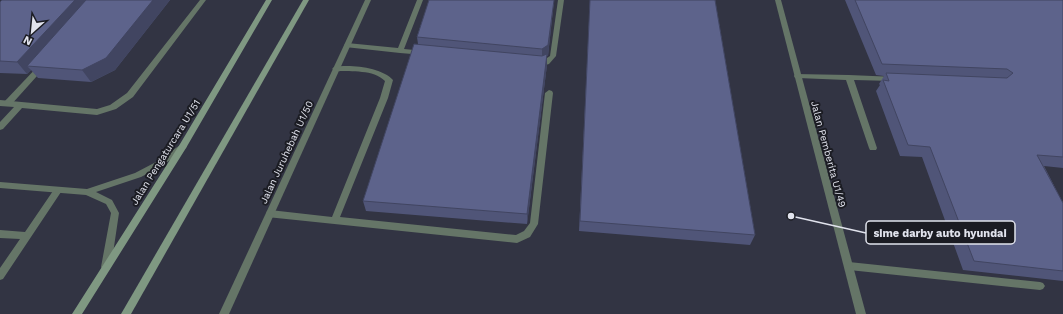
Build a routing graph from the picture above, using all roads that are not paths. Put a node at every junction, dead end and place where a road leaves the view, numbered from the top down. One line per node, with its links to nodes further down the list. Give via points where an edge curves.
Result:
1 (203, 0): 19 (street, via 130,95 113,107 97,112)
2 (270, 0): 21 (main road, Jalan Pengaturcara U1/51)
3 (306, 0): 35 (main road)
4 (368, 0): 8 (street, Jalan Juruhebah U1/50)
5 (420, 0): 9 (street)
6 (562, 0): 12 (street, via 550,60 542,64)
7 (778, 0): 14 (street, Jalan Pemberita U1/49)
8 (347, 45): 9 (street); 13 (street, Jalan Juruhebah U1/50)
9 (400, 50): 10 (street)
10 (432, 53)
11 (49, 58): 18 (street)
12 (527, 62)
13 (336, 69): 26 (street, Jalan Juruhebah U1/50); 27 (street, via 371,72 385,75 389,80)
14 (798, 76): 15 (street); 30 (street, Jalan Pemberita U1/49)
15 (849, 77): 16 (street); 22 (street)
16 (904, 80)
17 (549, 93): 27 (street, via 534,224 527,234 517,239)
18 (4, 103): 19 (street)
19 (20, 105): 20 (street)
20 (0, 127)
21 (183, 146): 25 (street, via 159,164 138,175); 31 (main road, Jalan Pengaturcara U1/51)
22 (873, 148)
23 (0, 185): 24 (street)
24 (58, 190): 25 (street); 29 (street)
25 (87, 192): 31 (street, via 109,202 115,213)
26 (270, 214): 27 (street); 36 (street, Jalan Juruhebah U1/50)
27 (335, 219)
28 (0, 234): 29 (street)
29 (27, 236): 32 (street)
30 (849, 266): 33 (street); 37 (street, Jalan Pemberita U1/49)
31 (106, 267): 34 (main road, Jalan Pengaturcara U1/51)
32 (0, 276)
33 (1040, 286)
34 (77, 314)
35 (126, 314)
36 (224, 314)
37 (861, 314)

